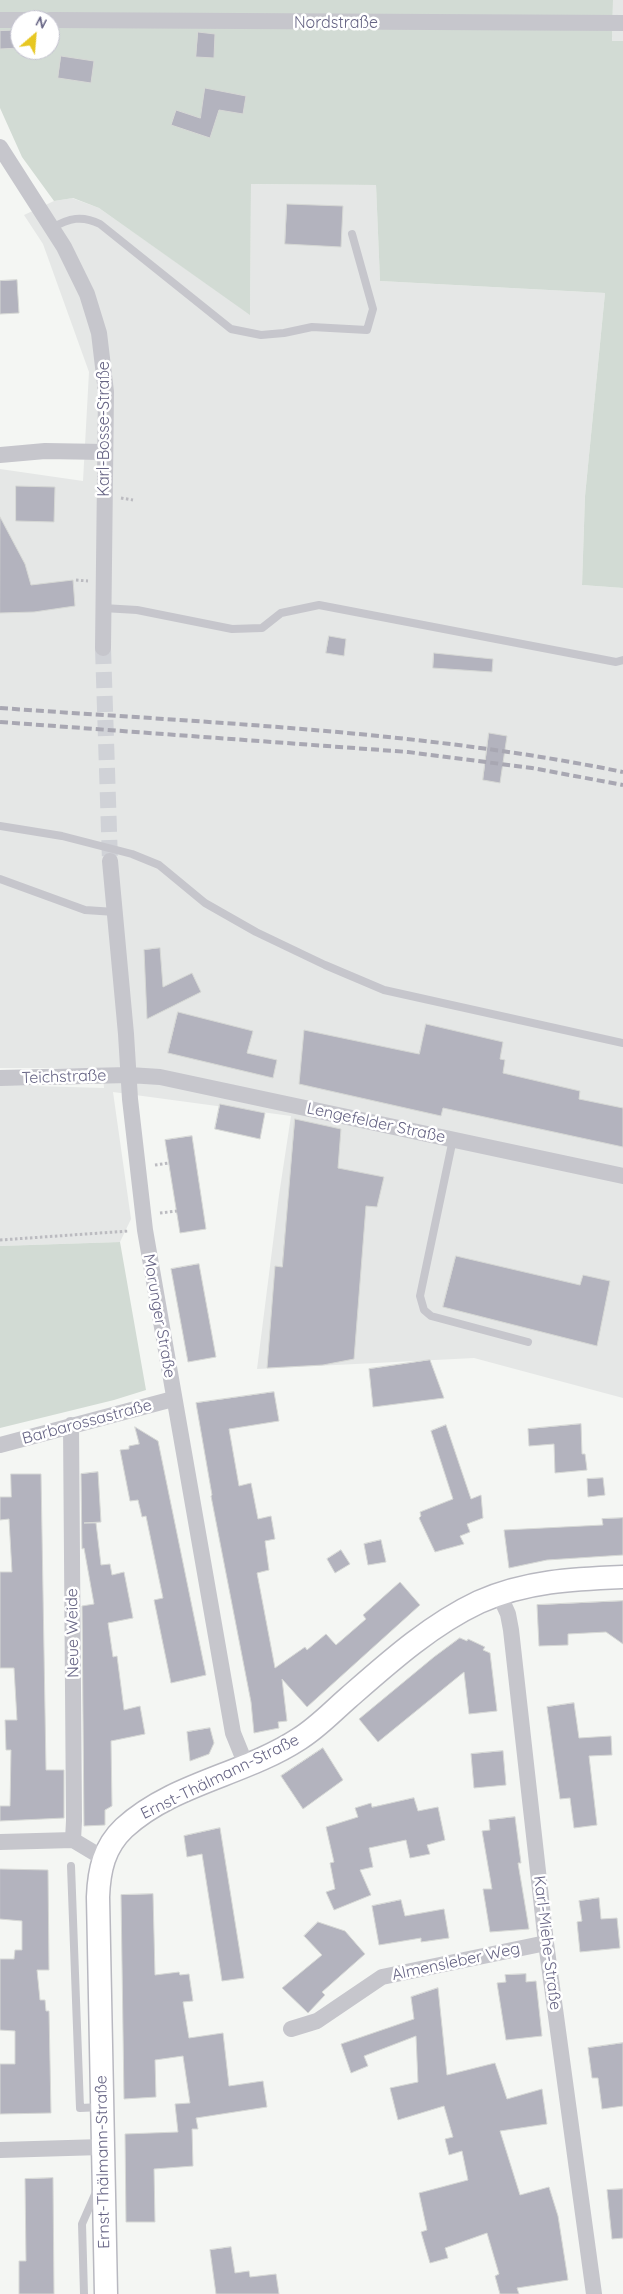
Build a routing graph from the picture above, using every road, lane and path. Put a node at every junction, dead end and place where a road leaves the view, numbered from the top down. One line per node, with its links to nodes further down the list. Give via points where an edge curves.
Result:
1 (60, 20): 2 (street, Nordstraße)
2 (623, 23)
3 (0, 146): 4 (street, Karl-Bosse-Straße)
4 (52, 228): 5 (lane, via 72,218 96,222 231,329 261,335 312,328 367,330 372,309); 6 (street, Karl-Bosse-Straße, via 83,285 99,333 106,379)
5 (352, 234)
6 (105, 452): 7 (street, via 45,451); 8 (street, Karl-Bosse-Straße)
7 (0, 455)
8 (103, 608): 9 (street, Karl-Bosse-Straße); 10 (lane, via 137,610 232,629 262,628 281,613 319,605 616,662)
9 (103, 648)
10 (623, 660)
11 (0, 826): 15 (lane, via 62,836 132,854 159,865 205,903 256,932 384,990)
12 (110, 861): 14 (street, Morunger Straße)
13 (0, 879): 14 (lane, via 85,910)
14 (115, 912): 16 (street, Morunger Straße)
15 (623, 1043)
16 (128, 1075): 17 (street, Teichstraße); 18 (street, Lengefelder Straße, via 160,1077); 24 (street, Morunger Straße)
17 (0, 1078)
18 (453, 1139): 21 (street, Lengefelder Straße); 26 (lane, via 421,1303 424,1310 439,1319)
19 (169, 1163): 20 (path)
20 (154, 1165)
21 (623, 1176)
22 (177, 1211): 23 (path)
23 (159, 1213)
24 (145, 1230): 25 (path); 27 (street, Morunger Straße)
25 (0, 1240)
26 (528, 1342)
27 (173, 1399): 28 (street, Barbarossastraße); 32 (street, Morunger Straße, via 233,1734)
28 (71, 1426): 29 (street, Barbarossastraße); 33 (street, Neue Weide)
29 (0, 1445)
30 (623, 1577): 31 (street, Ernst-Thälmann-Straße, via 558,1580)
31 (499, 1594): 32 (street, Ernst-Thälmann-Straße, via 428,1632 299,1739); 37 (street, Karl-Miehe-Straße, via 511,1630)
32 (246, 1765): 35 (street, Ernst-Thälmann-Straße, via 186,1790 144,1813 120,1832)
33 (73, 1840): 34 (street); 35 (street)
34 (0, 1842)
35 (104, 1858): 39 (street, Ernst-Thälmann-Straße, via 98,1896)
36 (71, 1866): 39 (lane, via 80,2108)
37 (546, 1943): 38 (street, Almensleber Weg, via 382,1977 317,2021); 45 (street, Karl-Miehe-Straße)
38 (290, 2029)
39 (102, 2107): 40 (street, Ernst-Thälmann-Straße)
40 (102, 2147): 41 (street); 42 (street, Ernst-Thälmann-Straße)
41 (0, 2150)
42 (104, 2174): 43 (lane, via 82,2224); 44 (street, Ernst-Thälmann-Straße)
43 (84, 2294)
44 (106, 2294)
45 (594, 2294)

